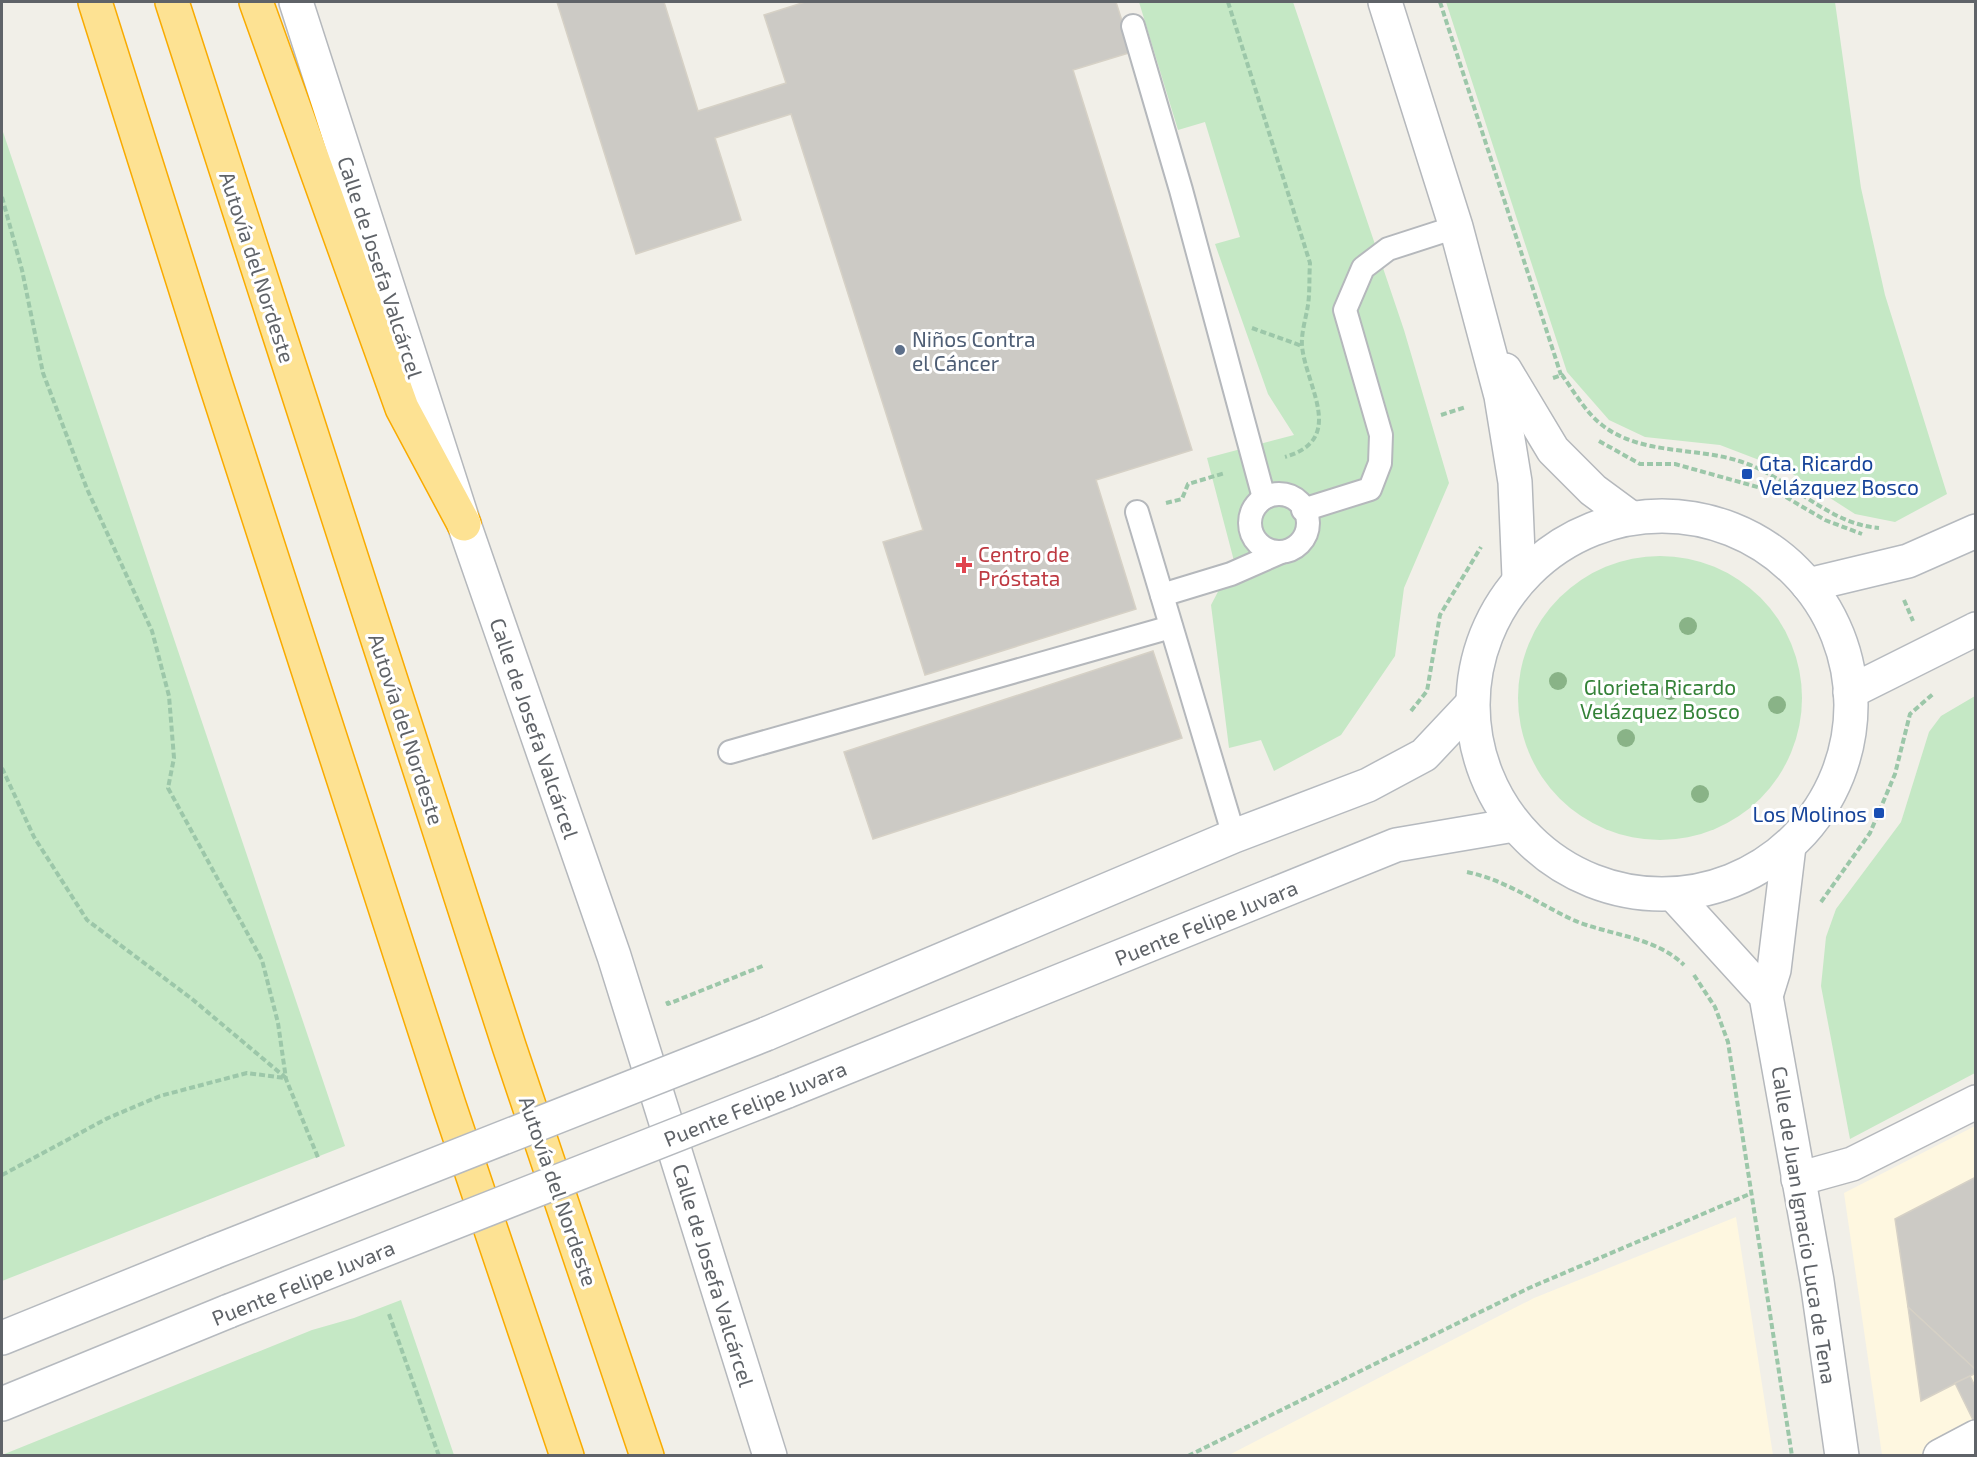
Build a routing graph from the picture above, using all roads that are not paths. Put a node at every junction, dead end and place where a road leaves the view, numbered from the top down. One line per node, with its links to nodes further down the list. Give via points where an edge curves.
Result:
1 (95, 2): 34 (highway, via 445,1094)
2 (172, 2): 35 (highway, Autovía del Nordeste, via 509,1046)
3 (256, 2): 13 (highway, via 402,408)
4 (296, 2): 13 (main road, Calle de Josefa Valcárcel)
5 (1385, 2): 7 (main road)
6 (1133, 26): 9 (lane)
7 (1456, 227): 8 (main road, via 1484,327); 10 (lane, via 1388,249 1363,268 1345,310 1381,435 1380,463 1370,489)
8 (1508, 393): 12 (main road, via 1553,450 1593,490); 16 (main road)
9 (1264, 498): 10 (lane, via 1282,494); 15 (lane, via 1252,512 1251,531 1262,547)
10 (1304, 510): 15 (lane, via 1304,537 1290,550)
11 (1137, 512): 18 (lane)
12 (1630, 518): 16 (main road, via 1586,530 1552,550); 17 (main road, via 1663,515 1728,527 1764,546)
13 (464, 524): 36 (main road, Calle de Josefa Valcárcel, via 614,957)
14 (1976, 531): 17 (main road, via 1908,561)
15 (1281, 552): 18 (lane, via 1231,574)
16 (1519, 578): 22 (main road, via 1496,612 1479,651)
17 (1808, 585): 21 (main road, via 1830,617 1844,653)
18 (1162, 595): 19 (lane)
19 (1171, 627): 23 (lane); 25 (lane)
20 (1976, 629): 21 (main road)
21 (1850, 692): 26 (main road, via 1849,734 1833,789)
22 (1472, 704): 24 (main road, via 1476,747 1492,788); 25 (main road, via 1424,755 1368,785)
23 (730, 752)
24 (1514, 825): 27 (main road, via 1547,856 1586,879 1629,892); 32 (main road, Puente Felipe Juvara, bridge, via 1396,845)
25 (1234, 836): 31 (main road, bridge, via 766,1034)
26 (1789, 846): 27 (main road, via 1755,871 1716,887); 28 (main road, Calle de Juan Ignacio Luca de Tena, via 1774,970)
27 (1674, 895): 28 (main road)
28 (1766, 996): 30 (main road, Calle de Juan Ignacio Luca de Tena)
29 (1976, 1102): 30 (main road, via 1852,1164)
30 (1797, 1179): 37 (main road, Calle de Juan Ignacio Luca de Tena, via 1817,1281)
31 (2, 1338)
32 (2, 1404)
33 (1976, 1437): 38 (main road)
34 (567, 1455)
35 (647, 1455)
36 (770, 1455)
37 (1842, 1455)
38 (1940, 1455)

